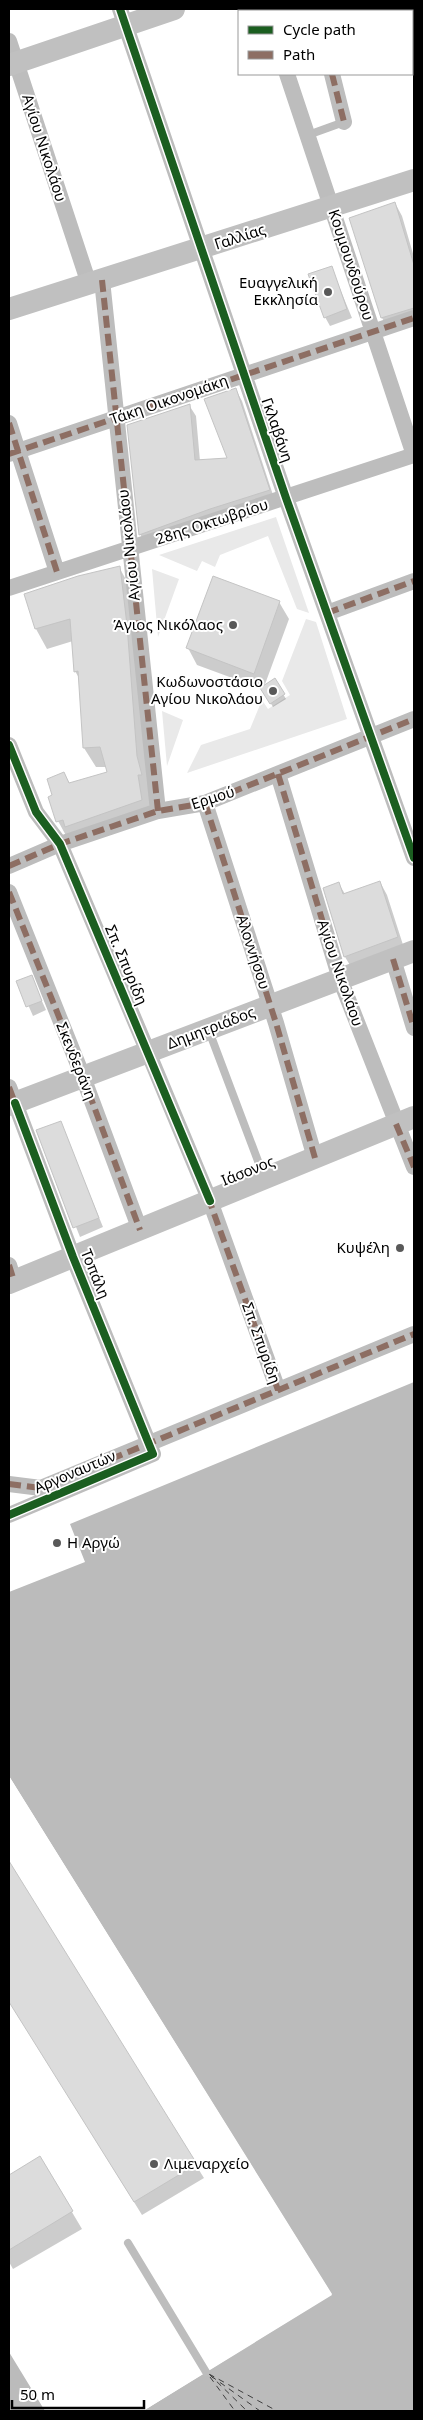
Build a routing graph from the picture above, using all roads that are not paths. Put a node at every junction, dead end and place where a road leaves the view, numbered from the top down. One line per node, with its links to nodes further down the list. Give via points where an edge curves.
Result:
1 (174, 9): 2 (main road)
2 (123, 17): 4 (main road); 11 (street, Γκλαβάνη)
3 (9, 41): 4 (street, Αγίου Νικολάου)
4 (12, 64): 12 (street, Αγίου Νικολάου)
5 (287, 75): 8 (street, Κουμουνδούρου)
6 (332, 75): 7 (street)
7 (344, 122): 8 (lane)
8 (308, 135): 10 (street, Κουμουνδούρου)
9 (414, 180): 10 (main road, Γαλλίας)
10 (332, 207): 11 (main road, Γαλλίας); 15 (street, Κουμουνδούρου)
11 (201, 249): 12 (main road, Γαλλίας); 16 (street, Γκλαβάνη)
12 (95, 282): 13 (main road, Γαλλίας); 17 (street, Αγίου Νικολάου)
13 (9, 309)
14 (414, 318): 15 (street, Τάκη Οικονομάκη)
15 (373, 332): 16 (street, Τάκη Οικονομάκη); 20 (street, Κουμουνδούρου)
16 (244, 374): 17 (street, Τάκη Οικονομάκη); 21 (street, Γκλαβάνη)
17 (116, 419): 19 (street, Τάκη Οικονομάκη); 22 (street, Αγίου Νικολάου)
18 (9, 423): 19 (street)
19 (13, 453): 23 (street)
20 (414, 455): 21 (street, 28ης Οκτωβρίου)
21 (286, 498): 22 (street, 28ης Οκτωβρίου); 26 (street, Γκλαβάνη)
22 (130, 549): 23 (street, 28ης Οκτωβρίου); 32 (street, Αγίου Νικολάου)
23 (57, 572): 25 (street, 28ης Οκτωβρίου)
24 (414, 581): 26 (street)
25 (9, 588)
26 (327, 612): 28 (street, Γκλαβάνη)
27 (414, 719): 28 (street, Ερμού)
28 (371, 736): 30 (street, Ερμού); 34 (street, Γκλαβάνη)
29 (9, 745): 33 (street, Σπ. Σπυρίδη, via 36,812)
30 (278, 774): 31 (street, Ερμού); 39 (street, Αγίου Νικολάου)
31 (205, 803): 32 (street, Ερμού); 40 (street, Αλοννήσου)
32 (158, 811): 33 (street, Ερμού)
33 (60, 844): 35 (street, Ερμού); 43 (street, Σπ. Σπυρίδη)
34 (414, 858)
35 (9, 866)
36 (9, 892): 44 (street, Σκενδεράνη)
37 (414, 951): 38 (main road, Δημητριάδος)
38 (394, 959): 39 (main road, Δημητριάδος); 41 (street)
39 (340, 979): 40 (main road, Δημητριάδος); 46 (street, Αγίου Νικολάου)
40 (270, 1006): 42 (main road, Δημητριάδος); 47 (street, Αλοννήσου)
41 (414, 1028)
42 (208, 1029): 43 (main road, Δημητριάδος); 49 (lane)
43 (148, 1052): 44 (main road, Δημητριάδος); 50 (street, Σπ. Σπυρίδη)
44 (83, 1077): 45 (main road, Δημητριάδος); 51 (street, Σκενδεράνη)
45 (11, 1098): 52 (street, Τοπάλη)
46 (405, 1121): 47 (main road, Ιάσονος); 48 (street, Αγίου Νικολάου)
47 (315, 1158): 49 (main road, Ιάσονος)
48 (414, 1167)
49 (265, 1179): 50 (main road, Ιάσονος)
50 (210, 1201): 51 (main road, Ιάσονος); 55 (street, Σπ. Σπυρίδη)
51 (140, 1230): 52 (main road, Ιάσονος)
52 (73, 1257): 53 (main road, Ιάσονος); 56 (street, Τοπάλη)
53 (11, 1276)
54 (414, 1334): 55 (street, Αργοναυτών)
55 (278, 1390): 56 (street, Αργοναυτών)
56 (150, 1448): 57 (street, Αργοναυτών, via 41,1488); 58 (street, Αργοναυτών)
57 (9, 1484)
58 (9, 1515)
59 (128, 2243): 60 (lane)
60 (206, 2372)

